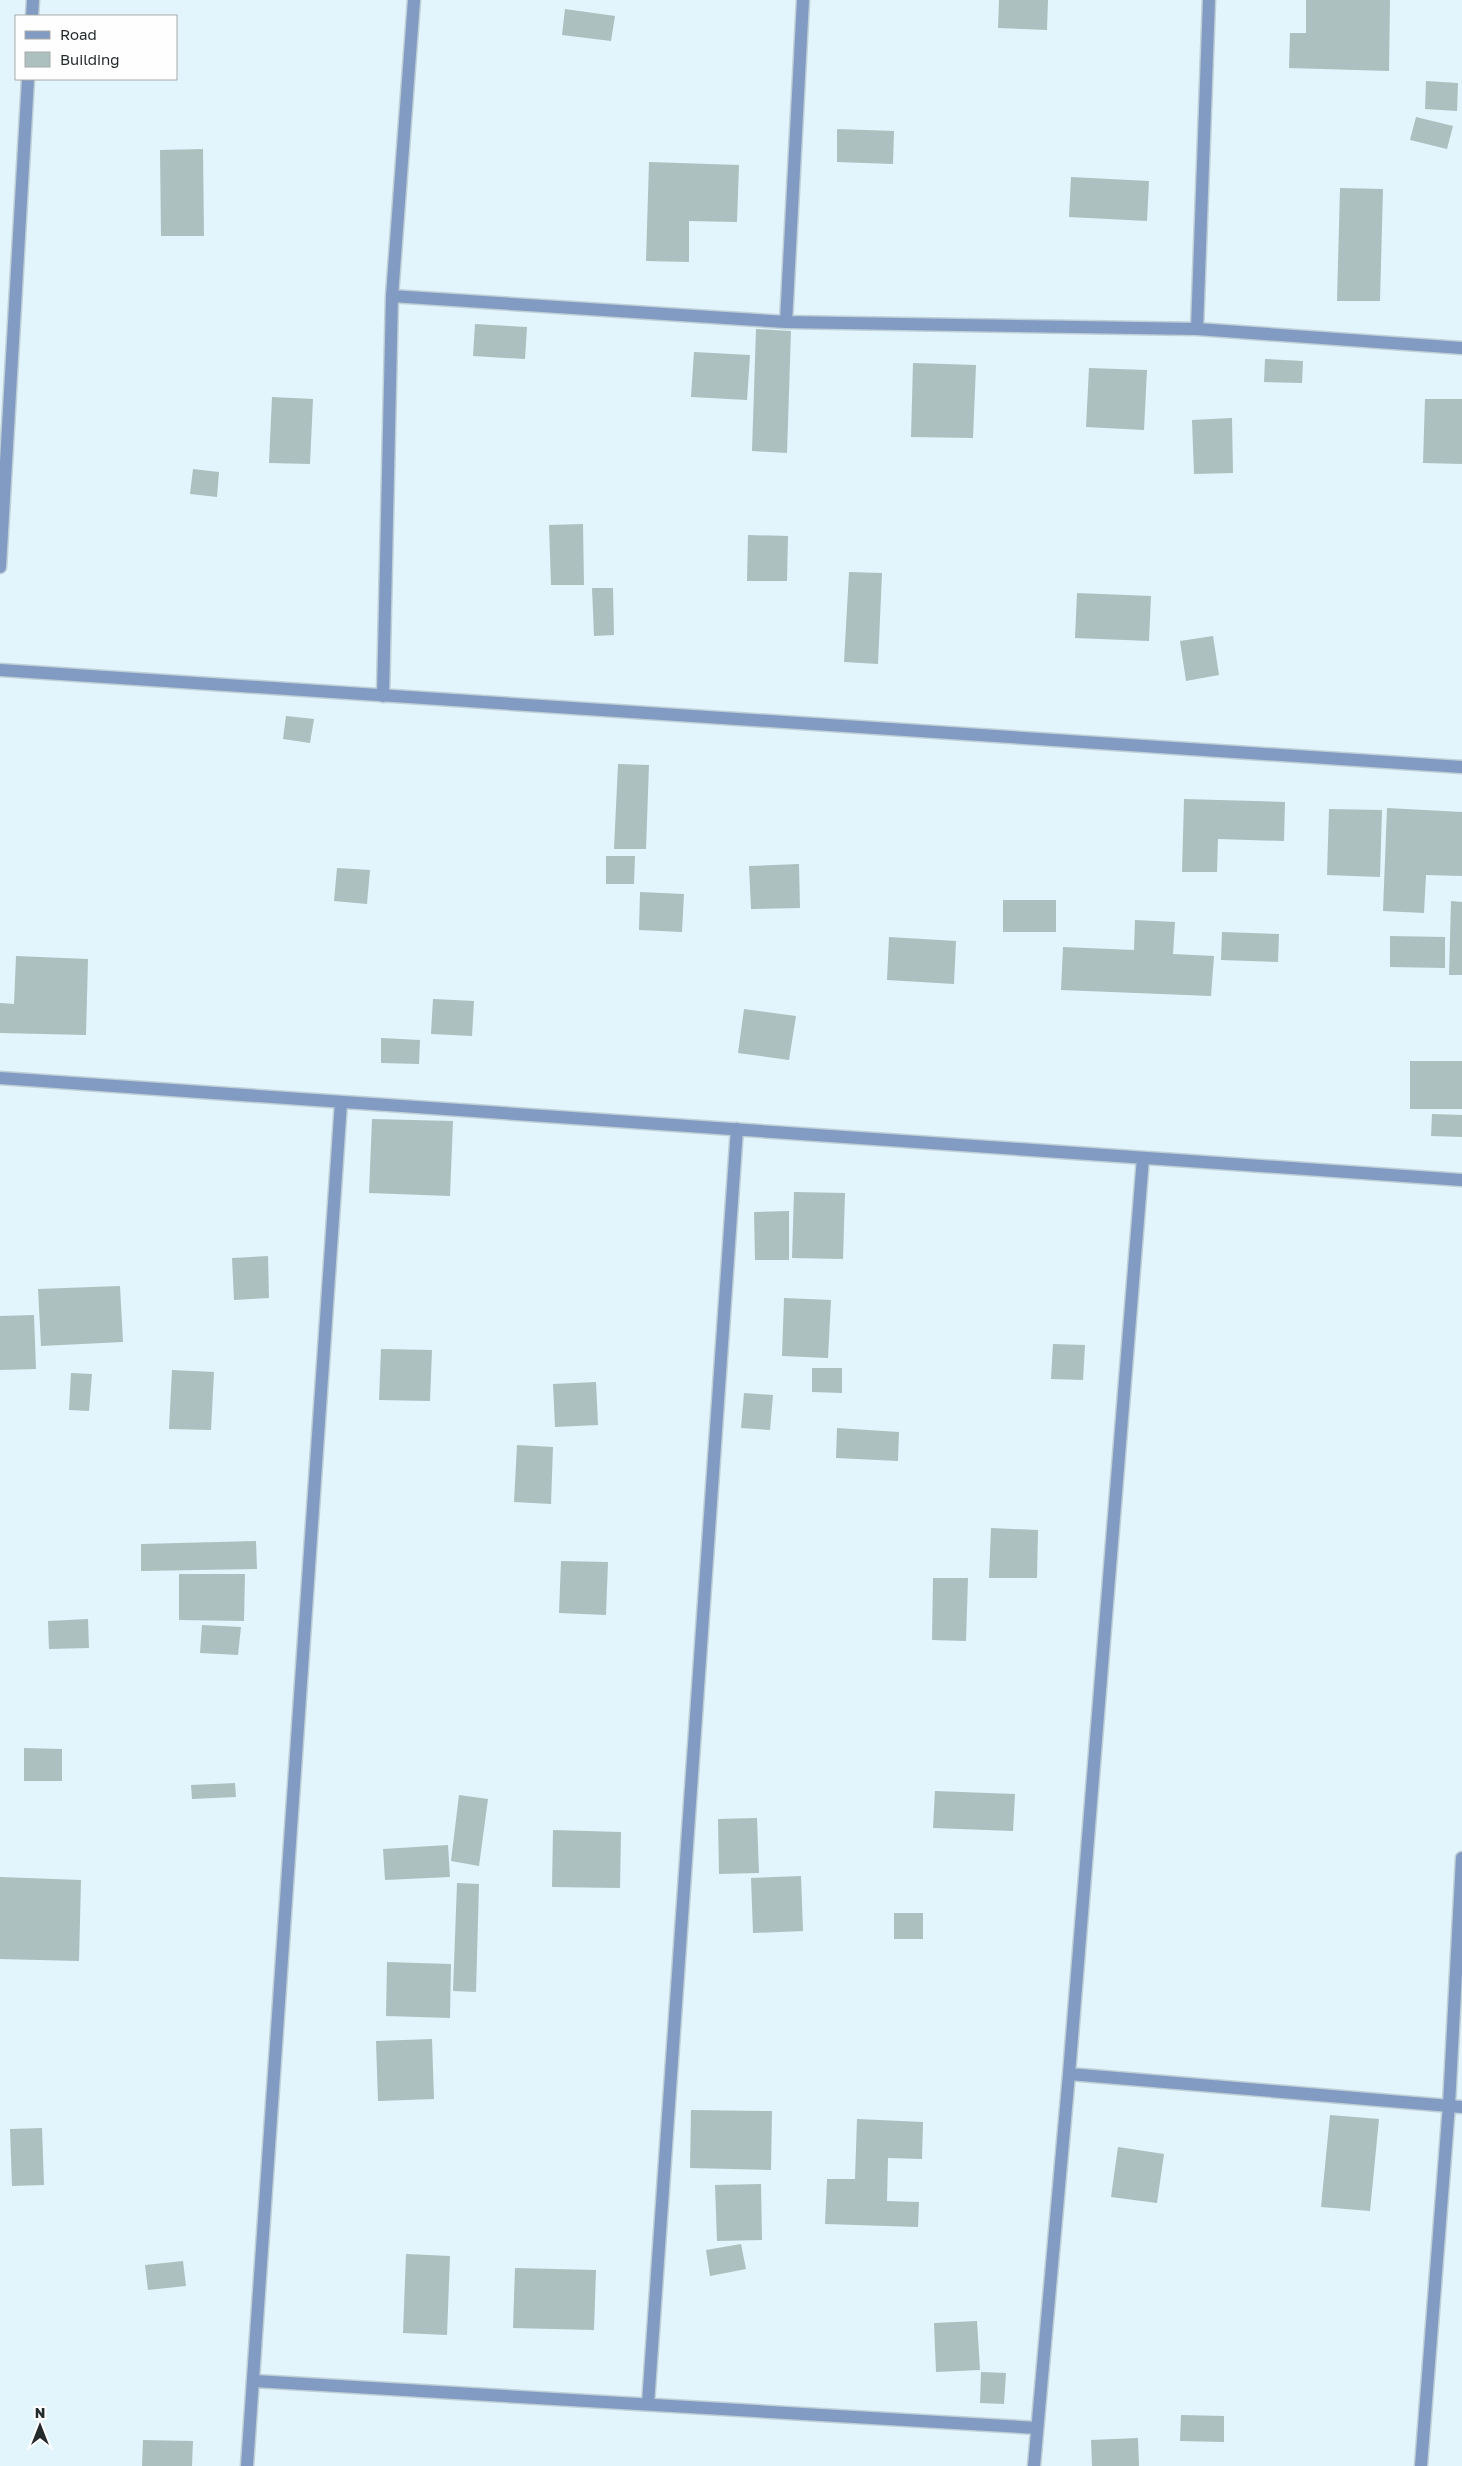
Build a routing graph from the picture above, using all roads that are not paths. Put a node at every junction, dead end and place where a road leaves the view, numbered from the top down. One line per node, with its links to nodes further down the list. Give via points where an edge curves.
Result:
1 (33, 0): 5 (street)
2 (414, 0): 7 (street)
3 (803, 0): 8 (street)
4 (1209, 0): 9 (street)
5 (32, 15)
6 (28, 80): 11 (street)
7 (392, 296): 8 (street); 13 (street)
8 (786, 322): 9 (street)
9 (1197, 329): 10 (street)
10 (1462, 348)
11 (0, 567)
12 (0, 670): 13 (street)
13 (383, 696): 14 (street)
14 (1462, 768)
15 (0, 1078): 16 (street)
16 (341, 1102): 17 (street); 24 (street)
17 (736, 1129): 18 (street); 25 (street)
18 (1143, 1158): 19 (street); 21 (street)
19 (1462, 1180)
20 (1462, 1858): 22 (street)
21 (1069, 2074): 22 (street); 26 (street)
22 (1449, 2105): 23 (street); 29 (street)
23 (1462, 2107)
24 (255, 2381): 25 (street); 27 (street)
25 (648, 2404): 26 (street)
26 (1037, 2428): 28 (street)
27 (247, 2466)
28 (1034, 2466)
29 (1420, 2466)

